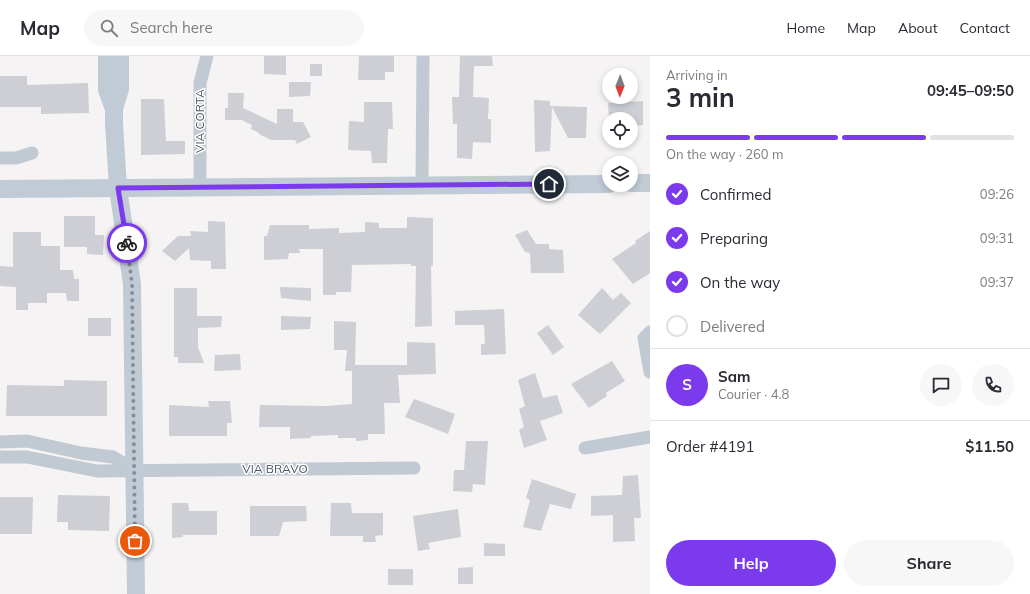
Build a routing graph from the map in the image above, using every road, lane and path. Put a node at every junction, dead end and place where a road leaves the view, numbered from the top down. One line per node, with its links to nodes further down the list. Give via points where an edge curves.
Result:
1 (107, 56): 5 (street, via 106,90)
2 (120, 56): 5 (street, via 120,89)
3 (207, 56): 12 (street, VIA CORTA, via 200,83)
4 (423, 56): 11 (street)
5 (114, 109): 13 (street)
6 (32, 153): 7 (street, via 16,158)
7 (0, 158)
8 (638, 183): 9 (street)
9 (650, 183)
10 (602, 184): 11 (street)
11 (422, 185): 12 (street)
12 (200, 187): 13 (street)
13 (118, 188): 14 (street); 22 (street, via 132,284)
14 (0, 189)
15 (650, 332): 16 (street, via 644,338)
16 (650, 372)
17 (650, 437): 19 (street)
18 (0, 442): 22 (street, via 28,441 81,454 113,457)
19 (585, 448)
20 (0, 457): 22 (street, VIA BRAVO, via 27,457 97,471)
21 (414, 468): 22 (street, VIA BRAVO)
22 (135, 470): 23 (street)
23 (136, 594)

